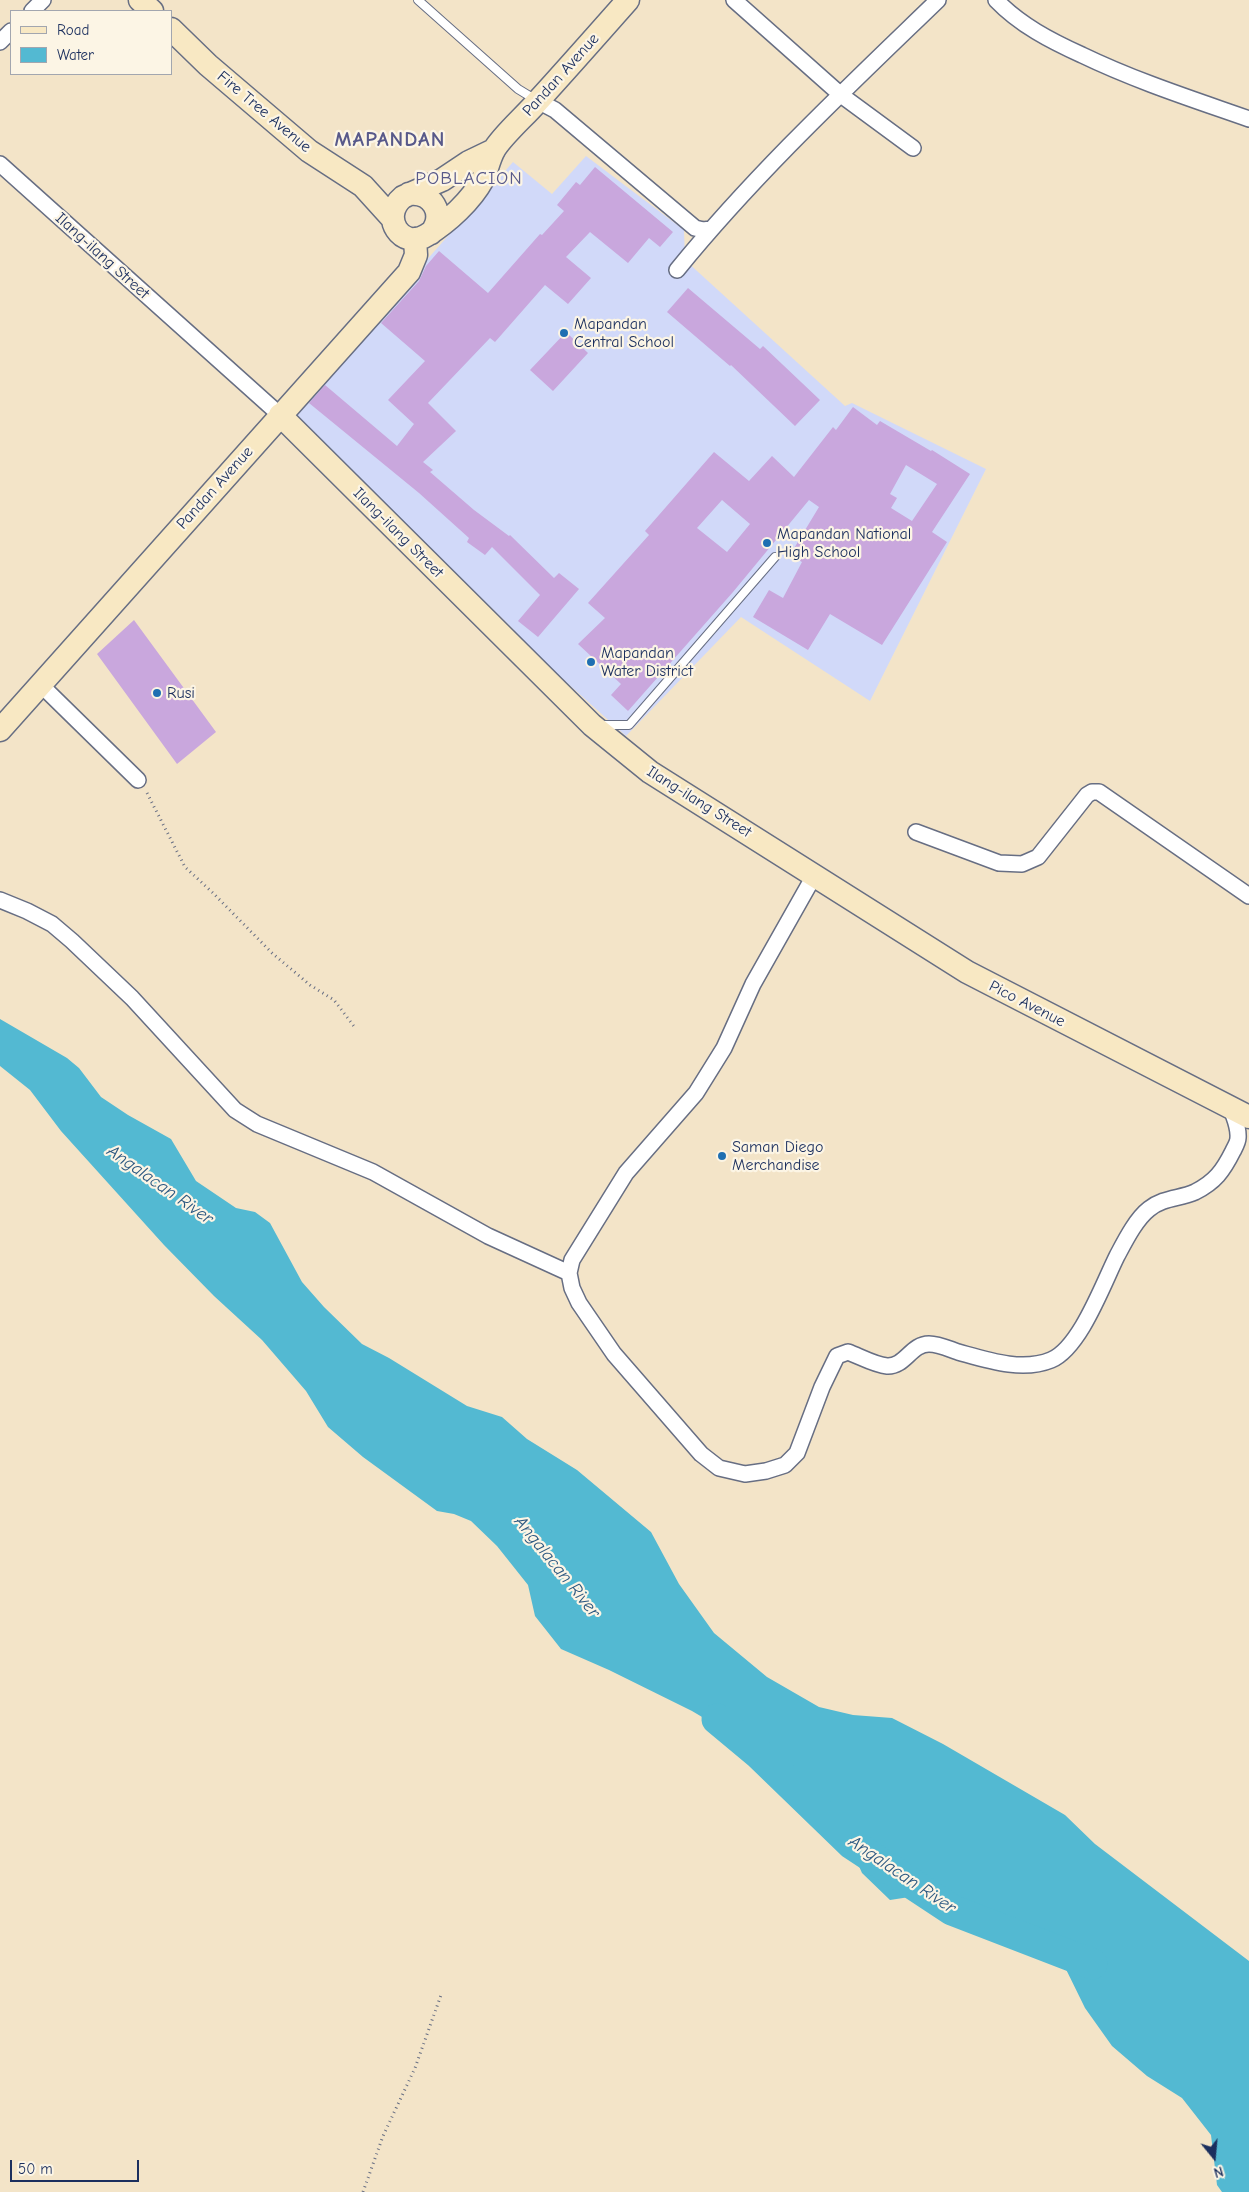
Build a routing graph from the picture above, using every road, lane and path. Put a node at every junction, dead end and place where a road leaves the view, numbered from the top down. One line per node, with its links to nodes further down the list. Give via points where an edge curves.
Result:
1 (43, 0): 8 (street)
2 (140, 0): 9 (street)
3 (418, 0): 14 (lane, via 518,90)
4 (628, 0): 14 (street, Pandan Avenue)
5 (734, 0): 13 (street)
6 (938, 0): 13 (street)
7 (996, 0): 15 (street, via 1046,38 1105,66)
8 (33, 10)
9 (151, 10)
10 (172, 30): 19 (street, Fire Tree Avenue, via 309,151)
11 (10, 32): 12 (street)
12 (0, 42)
13 (841, 94): 16 (street); 22 (street)
14 (538, 101): 17 (street, Pandan Avenue); 22 (street, via 555,110 695,228)
15 (1249, 119)
16 (913, 148)
17 (494, 150): 20 (street, Pandan Avenue); 23 (street, Pandan Avenue, via 479,185 450,218)
18 (0, 164): 25 (street, Ilang-ilang Street)
19 (363, 186): 20 (street, Fire Tree Avenue); 21 (street, Fire Tree Avenue)
20 (406, 196): 21 (street, via 394,206); 23 (street, Pandan Avenue, via 427,197 435,206 437,223)
21 (392, 218): 23 (street, via 399,233)
22 (710, 229): 24 (street)
23 (423, 236): 25 (street, Pandan Avenue, via 409,272)
24 (677, 270)
25 (280, 415): 27 (street, Pandan Avenue); 28 (street, Ilang-ilang Street)
26 (775, 557): 28 (lane, via 629,725)
27 (40, 684): 29 (street, Pandan Avenue); 30 (street)
28 (592, 725): 32 (street, Ilang-ilang Street, via 650,772)
29 (0, 730)
30 (138, 780): 35 (path, via 185,867 272,953 310,985 334,1000)
31 (916, 832): 33 (street, via 999,863 1022,864 1038,857 1087,795 1099,792)
32 (814, 876): 36 (street, Pico Avenue, via 966,972); 37 (street, via 753,984 724,1048 696,1093 626,1173 572,1260)
33 (1249, 896)
34 (0, 900): 37 (street, via 52,924 72,941 132,998 235,1110 373,1172 488,1236)
35 (356, 1029)
36 (1240, 1113): 37 (street, via 1238,1140 1223,1171 1193,1193 1160,1202 1142,1216 1118,1254 1077,1336 1065,1351 1051,1360 1020,1365 994,1363 936,1344 918,1347 894,1366 842,1353 837,1356 822,1387 797,1453 785,1465 766,1471 745,1474 719,1468 701,1454 614,1354 579,1303)
37 (569, 1273)
38 (441, 1995): 39 (path)
39 (363, 2192)

